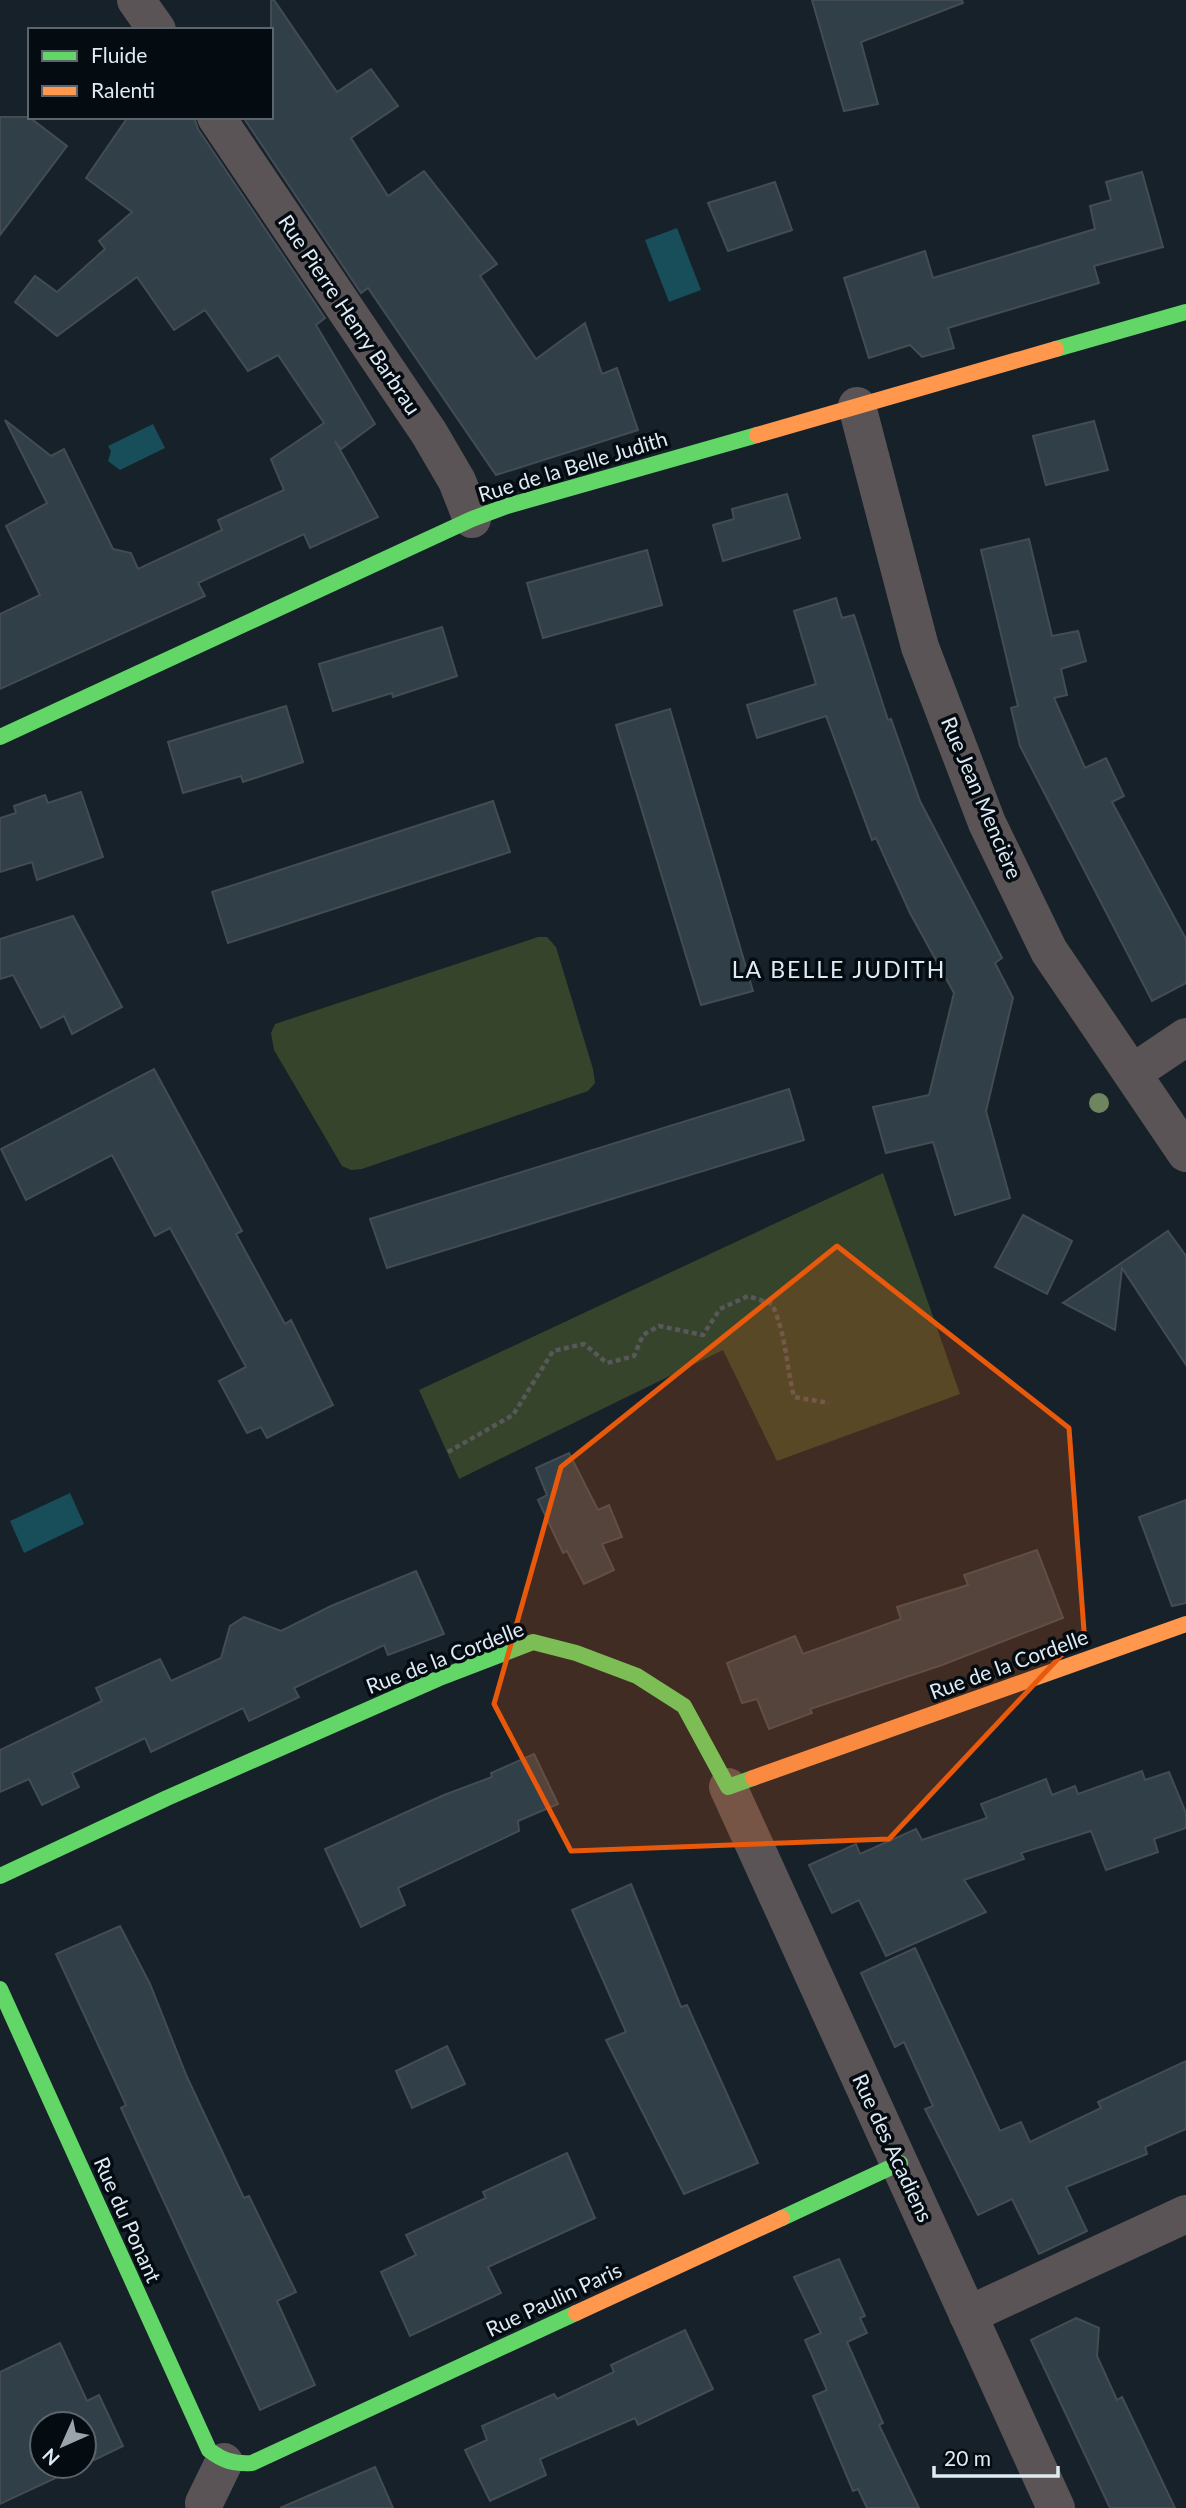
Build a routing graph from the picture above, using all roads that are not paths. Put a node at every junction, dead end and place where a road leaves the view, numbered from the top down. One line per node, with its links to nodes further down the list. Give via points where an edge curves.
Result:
1 (136, 0): 2 (street)
2 (155, 28)
3 (217, 119): 6 (street, Rue Pierre Henry Barbrau, via 429,433 457,481)
4 (1186, 312): 5 (street, Rue de la Belle Judith)
5 (857, 406): 6 (street, Rue de la Belle Judith); 9 (street, Rue Jean Mencière, via 920,647 987,823 1049,951)
6 (472, 519): 7 (street, Rue de la Belle Judith)
7 (0, 737)
8 (1186, 1037): 9 (street)
9 (1134, 1072): 10 (street, Rue Jean Mencière)
10 (1186, 1153)
11 (1186, 1624): 12 (street, Rue de la Cordelle)
12 (728, 1787): 13 (street, Rue de la Cordelle, via 684,1706 637,1676 533,1642 217,1776); 15 (street, Rue des Acadiens)
13 (0, 1877)
14 (0, 1989): 18 (street, Rue du Ponant, via 200,2431 209,2450)
15 (900, 2163): 17 (street, Rue des Acadiens); 18 (street, Rue Paulin Paris, via 252,2463)
16 (1186, 2214): 17 (street)
17 (968, 2315): 20 (street, Rue des Acadiens)
18 (223, 2462): 19 (street)
19 (195, 2506)
20 (1056, 2508)

